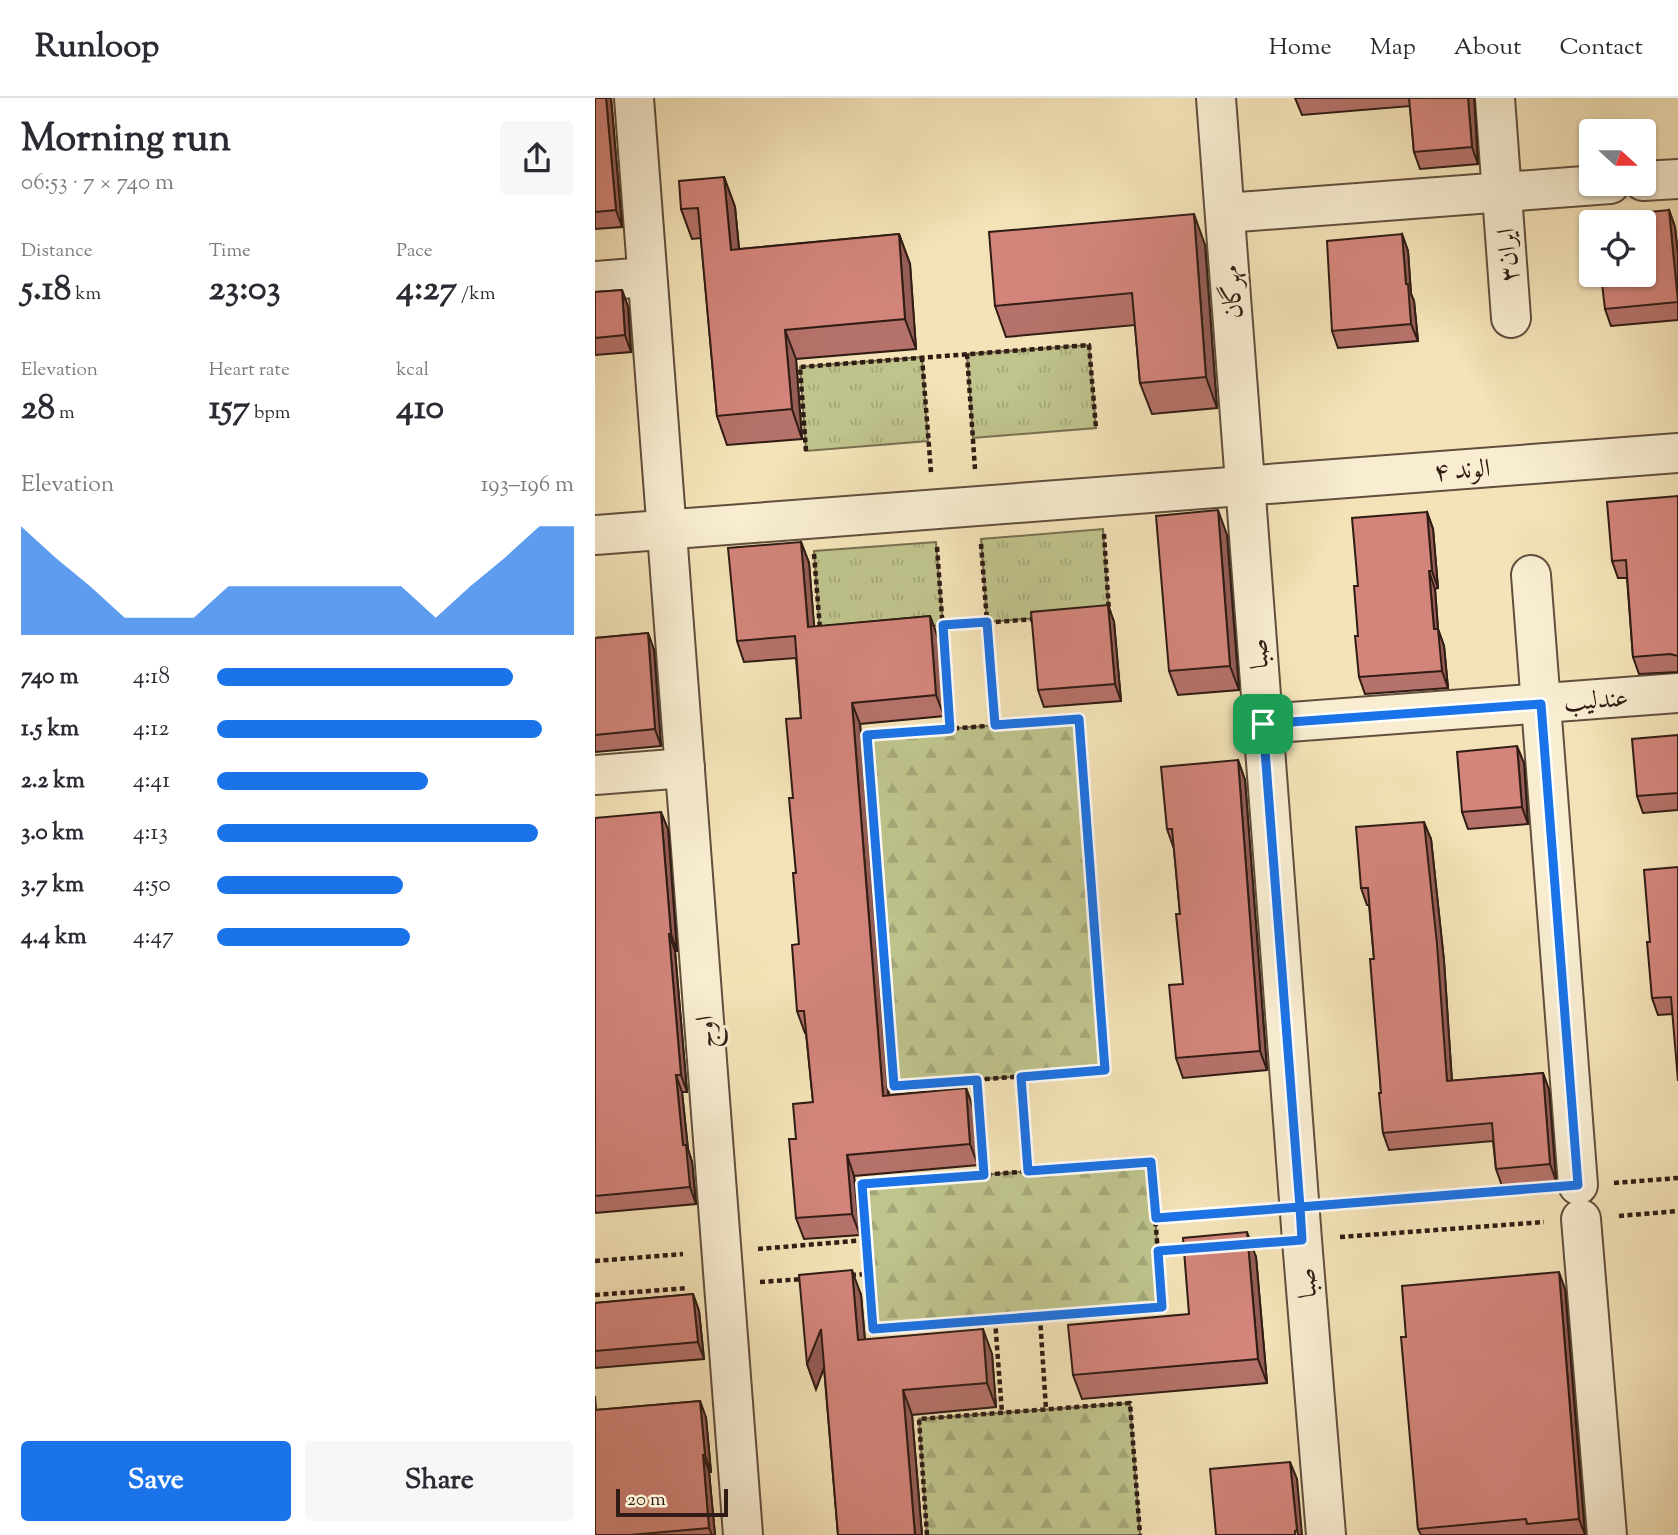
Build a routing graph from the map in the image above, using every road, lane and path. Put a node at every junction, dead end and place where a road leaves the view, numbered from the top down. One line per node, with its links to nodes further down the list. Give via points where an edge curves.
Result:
1 (634, 98): 9 (street, اوج)
2 (1216, 98): 8 (street, مهرگان)
3 (1495, 98): 7 (street, ایران۳)
4 (1678, 178): 5 (street)
5 (1656, 180)
6 (1579, 186): 7 (street)
7 (1502, 192): 8 (street); 11 (street, ایران۳)
8 (1225, 213): 19 (street, مهرگان)
9 (647, 277): 10 (street); 21 (street, اوج)
10 (595, 281)
11 (1511, 318)
12 (967, 354): 13 (path); 14 (path, via 1089,345); 15 (path)
13 (922, 357): 16 (path); 17 (path, via 800,367)
14 (1095, 428)
15 (973, 438)
16 (928, 441)
17 (806, 451)
18 (1678, 453): 19 (street, الوند ۴)
19 (1245, 486): 21 (street, الوند ۴); 35 (street, صبا)
20 (1103, 529): 27 (path)
21 (666, 530): 22 (street, الوند ۴); 38 (street, اوج)
22 (595, 536)
23 (981, 539): 29 (path)
24 (936, 542): 30 (path)
25 (814, 551): 32 (path)
26 (1531, 575): 34 (street)
27 (1109, 613)
28 (1041, 618): 29 (path)
29 (987, 622): 30 (path); 36 (path)
30 (943, 625): 31 (path); 37 (path)
31 (916, 628)
32 (820, 635)
33 (1678, 693): 34 (street, عندلیب)
34 (1541, 704): 35 (street, عندلیب); 45 (street)
35 (1263, 724): 48 (street, صبا)
36 (995, 725): 37 (path); 40 (path, via 1079,719 1105,1070)
37 (950, 729): 41 (path, via 867,735 894,1086)
38 (685, 768): 39 (street); 56 (street, اوج)
39 (595, 775)
40 (1021, 1077): 41 (path); 42 (path)
41 (977, 1080): 43 (path)
42 (1028, 1171): 43 (path); 47 (path, via 1151,1162)
43 (984, 1175): 53 (path, via 862,1184 869,1287 873,1329)
44 (1678, 1178): 45 (path)
45 (1579, 1202): 46 (path); 48 (path); 48 (path); 60 (street)
46 (1678, 1211)
47 (1156, 1218): 48 (path); 51 (path)
48 (1301, 1224): 49 (path); 59 (street, صبا)
49 (1237, 1245)
50 (1197, 1248): 51 (path)
51 (1158, 1251): 52 (path, via 1162,1307)
52 (1040, 1317): 53 (path); 54 (path)
53 (995, 1320): 55 (path)
54 (1046, 1409): 55 (path); 58 (path, via 1130,1403)
55 (1002, 1413): 57 (path, via 919,1419)
56 (743, 1535)
57 (927, 1535)
58 (1140, 1535)
59 (1326, 1535)
60 (1607, 1535)

